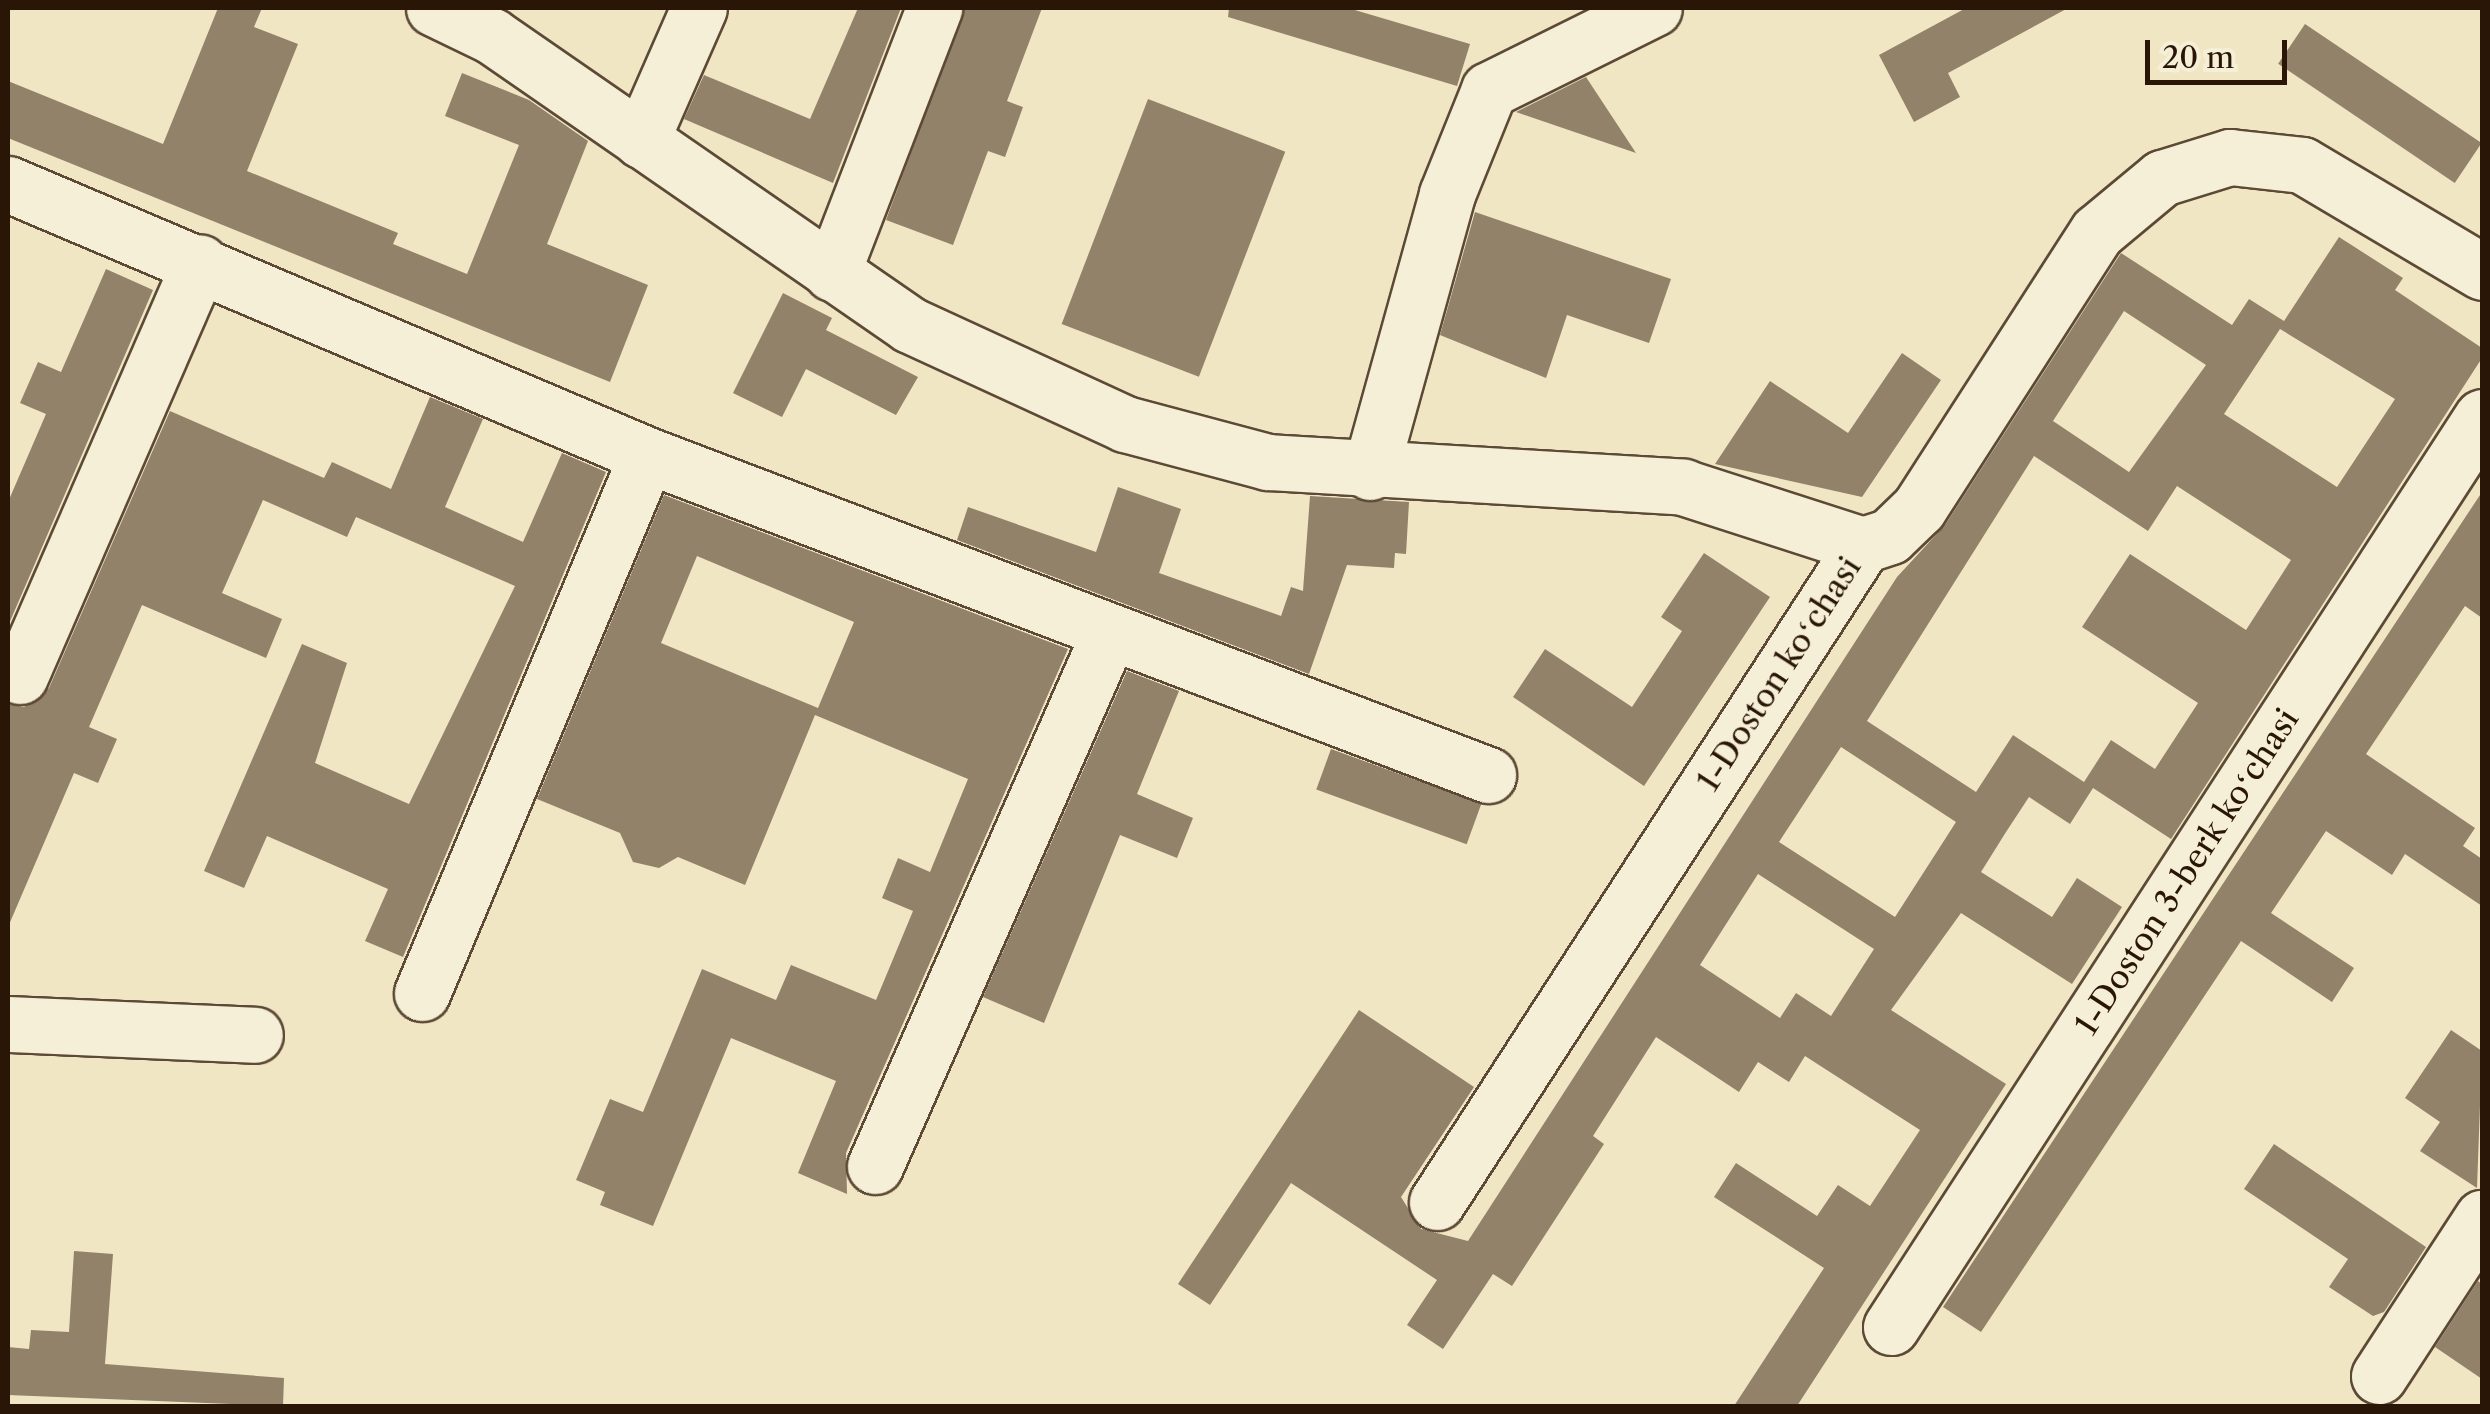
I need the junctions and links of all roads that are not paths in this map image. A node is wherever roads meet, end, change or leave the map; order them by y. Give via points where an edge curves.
1 (434, 8) edge
2 (699, 8) edge
3 (934, 8) edge
4 (1654, 8) edge
5 (641, 140) junction
6 (8, 184) edge
7 (200, 264) junction
8 (2482, 272) edge
9 (832, 273) junction
10 (2482, 417) edge
11 (647, 455) junction
12 (1370, 472) junction
13 (1863, 545) junction
14 (1108, 636) junction
15 (20, 676) dead end
16 (1488, 775) dead end
17 (422, 993) dead end
18 (8, 1024) edge
19 (255, 1035) dead end
20 (875, 1166) dead end
21 (1437, 1202) dead end
22 (2482, 1218) edge
23 (1891, 1326) dead end
24 (2379, 1376) dead end

1 - 5 street via 492,36
2 - 5 street
3 - 9 street
4 - 12 street via 1489,90 1447,194
5 - 9 street
6 - 7 street
7 - 11 street
7 - 15 street
8 - 13 street, 1-Doston koʻchasi via 2302,166 2230,157 2162,178 2097,232 1919,508 1890,536
9 - 12 street via 1016,381 1125,424 1268,462
10 - 23 street, 1-Doston 3-berk koʻchasi
11 - 14 street
11 - 17 street
12 - 13 street via 1683,487
13 - 21 street, 1-Doston koʻchasi
14 - 16 street
14 - 20 street
18 - 19 street
22 - 24 street

